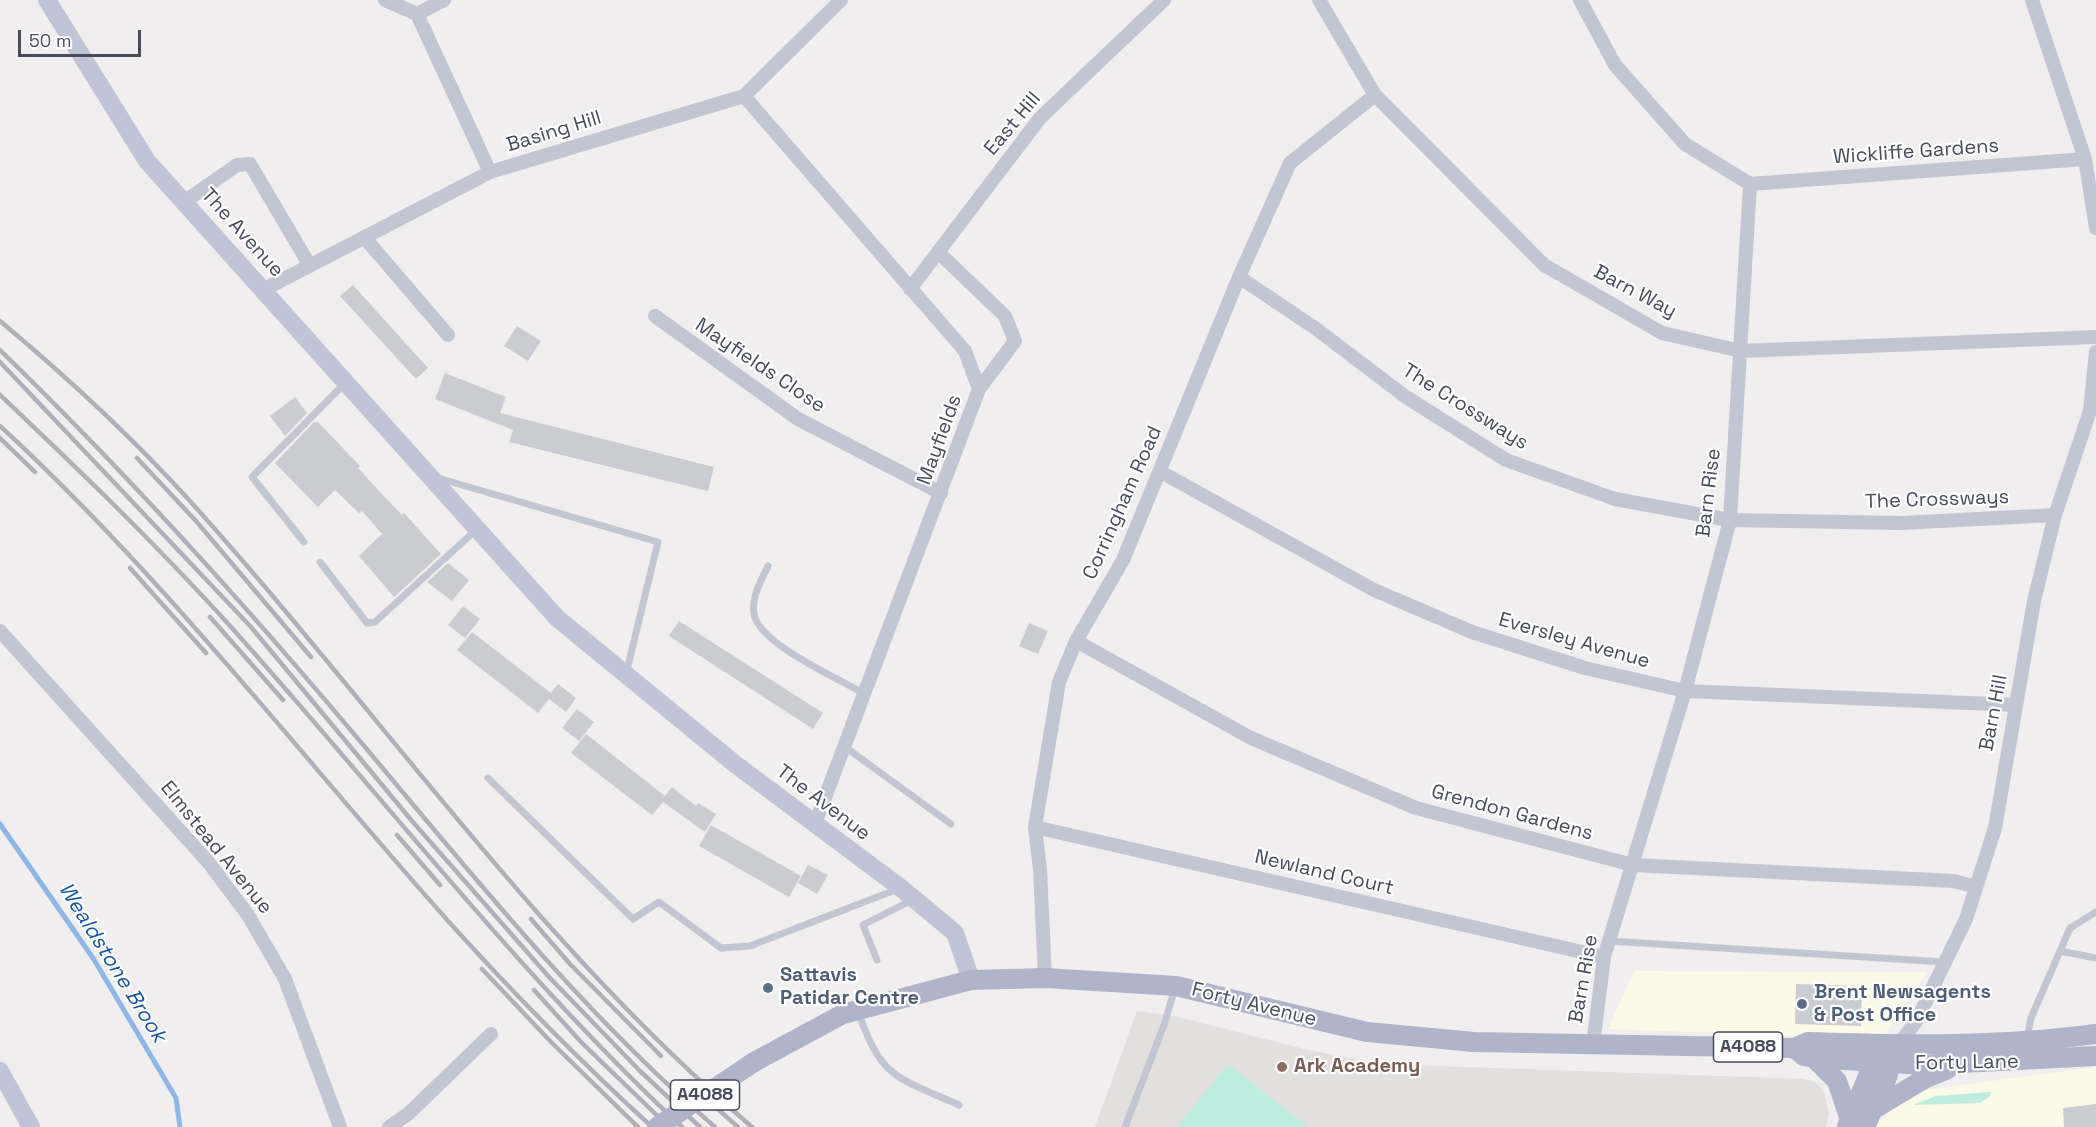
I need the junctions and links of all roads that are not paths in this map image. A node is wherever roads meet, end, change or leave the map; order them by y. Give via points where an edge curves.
1 (47, 0) edge
2 (385, 0) edge
3 (444, 0) edge
4 (840, 0) edge
5 (1164, 0) edge
6 (1319, 0) edge
7 (1580, 0) edge
8 (2032, 0) edge
9 (417, 15) junction
10 (1375, 95) junction
11 (744, 96) junction
12 (2085, 159) junction
13 (490, 172) junction
14 (1750, 184) junction
15 (184, 202) junction
16 (2096, 228) edge
17 (364, 237) junction
18 (938, 252) junction
19 (310, 266) junction
20 (1239, 277) junction
21 (910, 289) junction
22 (263, 290) junction
23 (655, 316) dead end
24 (448, 335) dead end
25 (2096, 337) edge
26 (1741, 351) junction
27 (2096, 351) edge
28 (346, 382) junction
29 (979, 389) junction
30 (1161, 472) junction
31 (429, 476) junction
32 (941, 493) junction
33 (2055, 515) junction
34 (1730, 520) junction
35 (477, 530) junction
36 (304, 542) dead end
37 (320, 562) dead end
38 (768, 566) dead end
39 (0, 631) edge
40 (1076, 641) junction
41 (626, 676) junction
42 (1685, 691) junction
43 (865, 694) junction
44 (2016, 705) junction
45 (844, 747) junction
46 (488, 778) dead end
47 (815, 824) junction
48 (951, 824) dead end
49 (1035, 827) junction
50 (1633, 865) junction
51 (1976, 887) junction
52 (907, 893) junction
53 (2096, 912) edge
54 (1609, 941) junction
55 (2060, 951) junction
56 (1604, 957) junction
57 (2096, 958) edge
58 (877, 960) dead end
59 (1944, 962) junction
60 (1045, 978) junction
61 (971, 980) junction
62 (1176, 986) junction
63 (858, 1010) junction
64 (491, 1034) dead end
65 (2096, 1034) edge
66 (1593, 1045) junction
67 (1899, 1045) junction
68 (1794, 1048) junction
69 (2026, 1052) junction
70 (2096, 1056) edge
71 (1814, 1058) junction
72 (1883, 1063) junction
73 (1962, 1064) junction
74 (1, 1075) edge
75 (959, 1105) dead end
76 (1859, 1121) edge
77 (31, 1127) edge
78 (340, 1127) edge
79 (389, 1127) edge
80 (657, 1127) edge
81 (1125, 1127) edge

1 - 15 street, The Avenue via 147,161
2 - 9 street
3 - 9 street
4 - 11 street, Basing Hill
5 - 18 street, East Hill via 1040,118
6 - 10 street, Barn Way
7 - 14 street via 1615,65 1685,144
8 - 12 street
9 - 13 street
10 - 20 street, Corringham Road via 1290,163
10 - 26 street, Barn Way via 1544,265 1662,333
11 - 13 street, Basing Hill
11 - 21 street, Mayfields
12 - 14 street, Wickliffe Gardens
12 - 16 street
13 - 17 street, Basing Hill
14 - 26 street, Barn Rise
15 - 19 street via 237,165 250,164
15 - 22 street, The Avenue
17 - 19 street, Basing Hill
17 - 24 street
18 - 21 street, East Hill
18 - 29 street via 1005,316 1015,341
19 - 22 street, Basing Hill
20 - 30 street, Corringham Road
20 - 34 street, The Crossways via 1406,397 1506,460 1615,500
21 - 29 street, Mayfields via 965,351
22 - 28 street, The Avenue
23 - 32 street, Mayfields Close via 798,419
25 - 26 street, Barn Way
26 - 34 street, Barn Rise
27 - 33 street, Barn Hill via 2090,411
28 - 31 street, The Avenue
28 - 36 lane via 252,477
29 - 32 street, Mayfields
30 - 40 street, Corringham Road via 1123,560
30 - 42 street, Eversley Avenue via 1374,590 1472,632 1585,668
31 - 35 street, The Avenue
31 - 41 lane via 658,542
32 - 43 street, Mayfields
33 - 34 street, The Crossways via 1902,523
33 - 44 street, Barn Hill via 2034,601
34 - 42 street, Barn Rise
35 - 37 lane via 375,622 367,623
35 - 41 street, The Avenue via 556,618
38 - 43 lane via 754,602 754,616 760,628 789,651
39 - 78 street, Elmstead Avenue via 208,862 248,915 285,979
40 - 49 street, Corringham Road via 1059,682
40 - 50 street, Grendon Gardens via 1251,738 1416,808
41 - 47 street, The Avenue
42 - 44 street, Eversley Avenue
42 - 50 street, Barn Rise
43 - 45 street, Mayfields
44 - 51 street, Barn Hill via 1995,828
45 - 47 street, Mayfields
45 - 48 lane
46 - 52 lane via 633,918 659,902 721,948 750,946
47 - 52 street, The Avenue
49 - 56 street, Newland Court
49 - 60 street, Corringham Road
50 - 51 street, Grendon Gardens via 1954,881
50 - 54 street, Barn Rise
51 - 59 street, Barn Hill
52 - 58 lane via 863,925
52 - 61 street, The Avenue via 955,933
53 - 55 lane via 2070,928
54 - 56 street, Barn Rise
54 - 59 lane
55 - 57 lane
55 - 69 lane via 2031,1018
56 - 66 street, Barn Rise
59 - 67 street, Barn Hill via 1917,1020
60 - 61 main road, Forty Avenue / A4088
60 - 62 main road, Forty Avenue / A4088
61 - 63 main road, Forty Avenue / A4088
62 - 66 main road, Forty Avenue / A4088 via 1367,1032 1474,1042
62 - 81 lane
63 - 75 lane via 876,1056 889,1072
63 - 80 main road, Forty Avenue / A4088, bridge via 843,1014 754,1062
64 - 79 street via 408,1114
65 - 69 main road
66 - 68 main road, Forty Avenue / A4088
67 - 68 main road via 1808,1041
67 - 69 main road
67 - 72 street, Barn Hill
68 - 71 main road, Forty Avenue / A4088
69 - 70 main road, Forty Lane / A4088 via 2050,1060
69 - 73 main road, Forty Lane / A4088
71 - 72 main road, Forty Avenue / A4088
71 - 76 main road via 1837,1082
72 - 73 main road, Forty Lane / A4088
72 - 76 main road via 1870,1071
73 - 76 main road via 1926,1078
74 - 77 street

